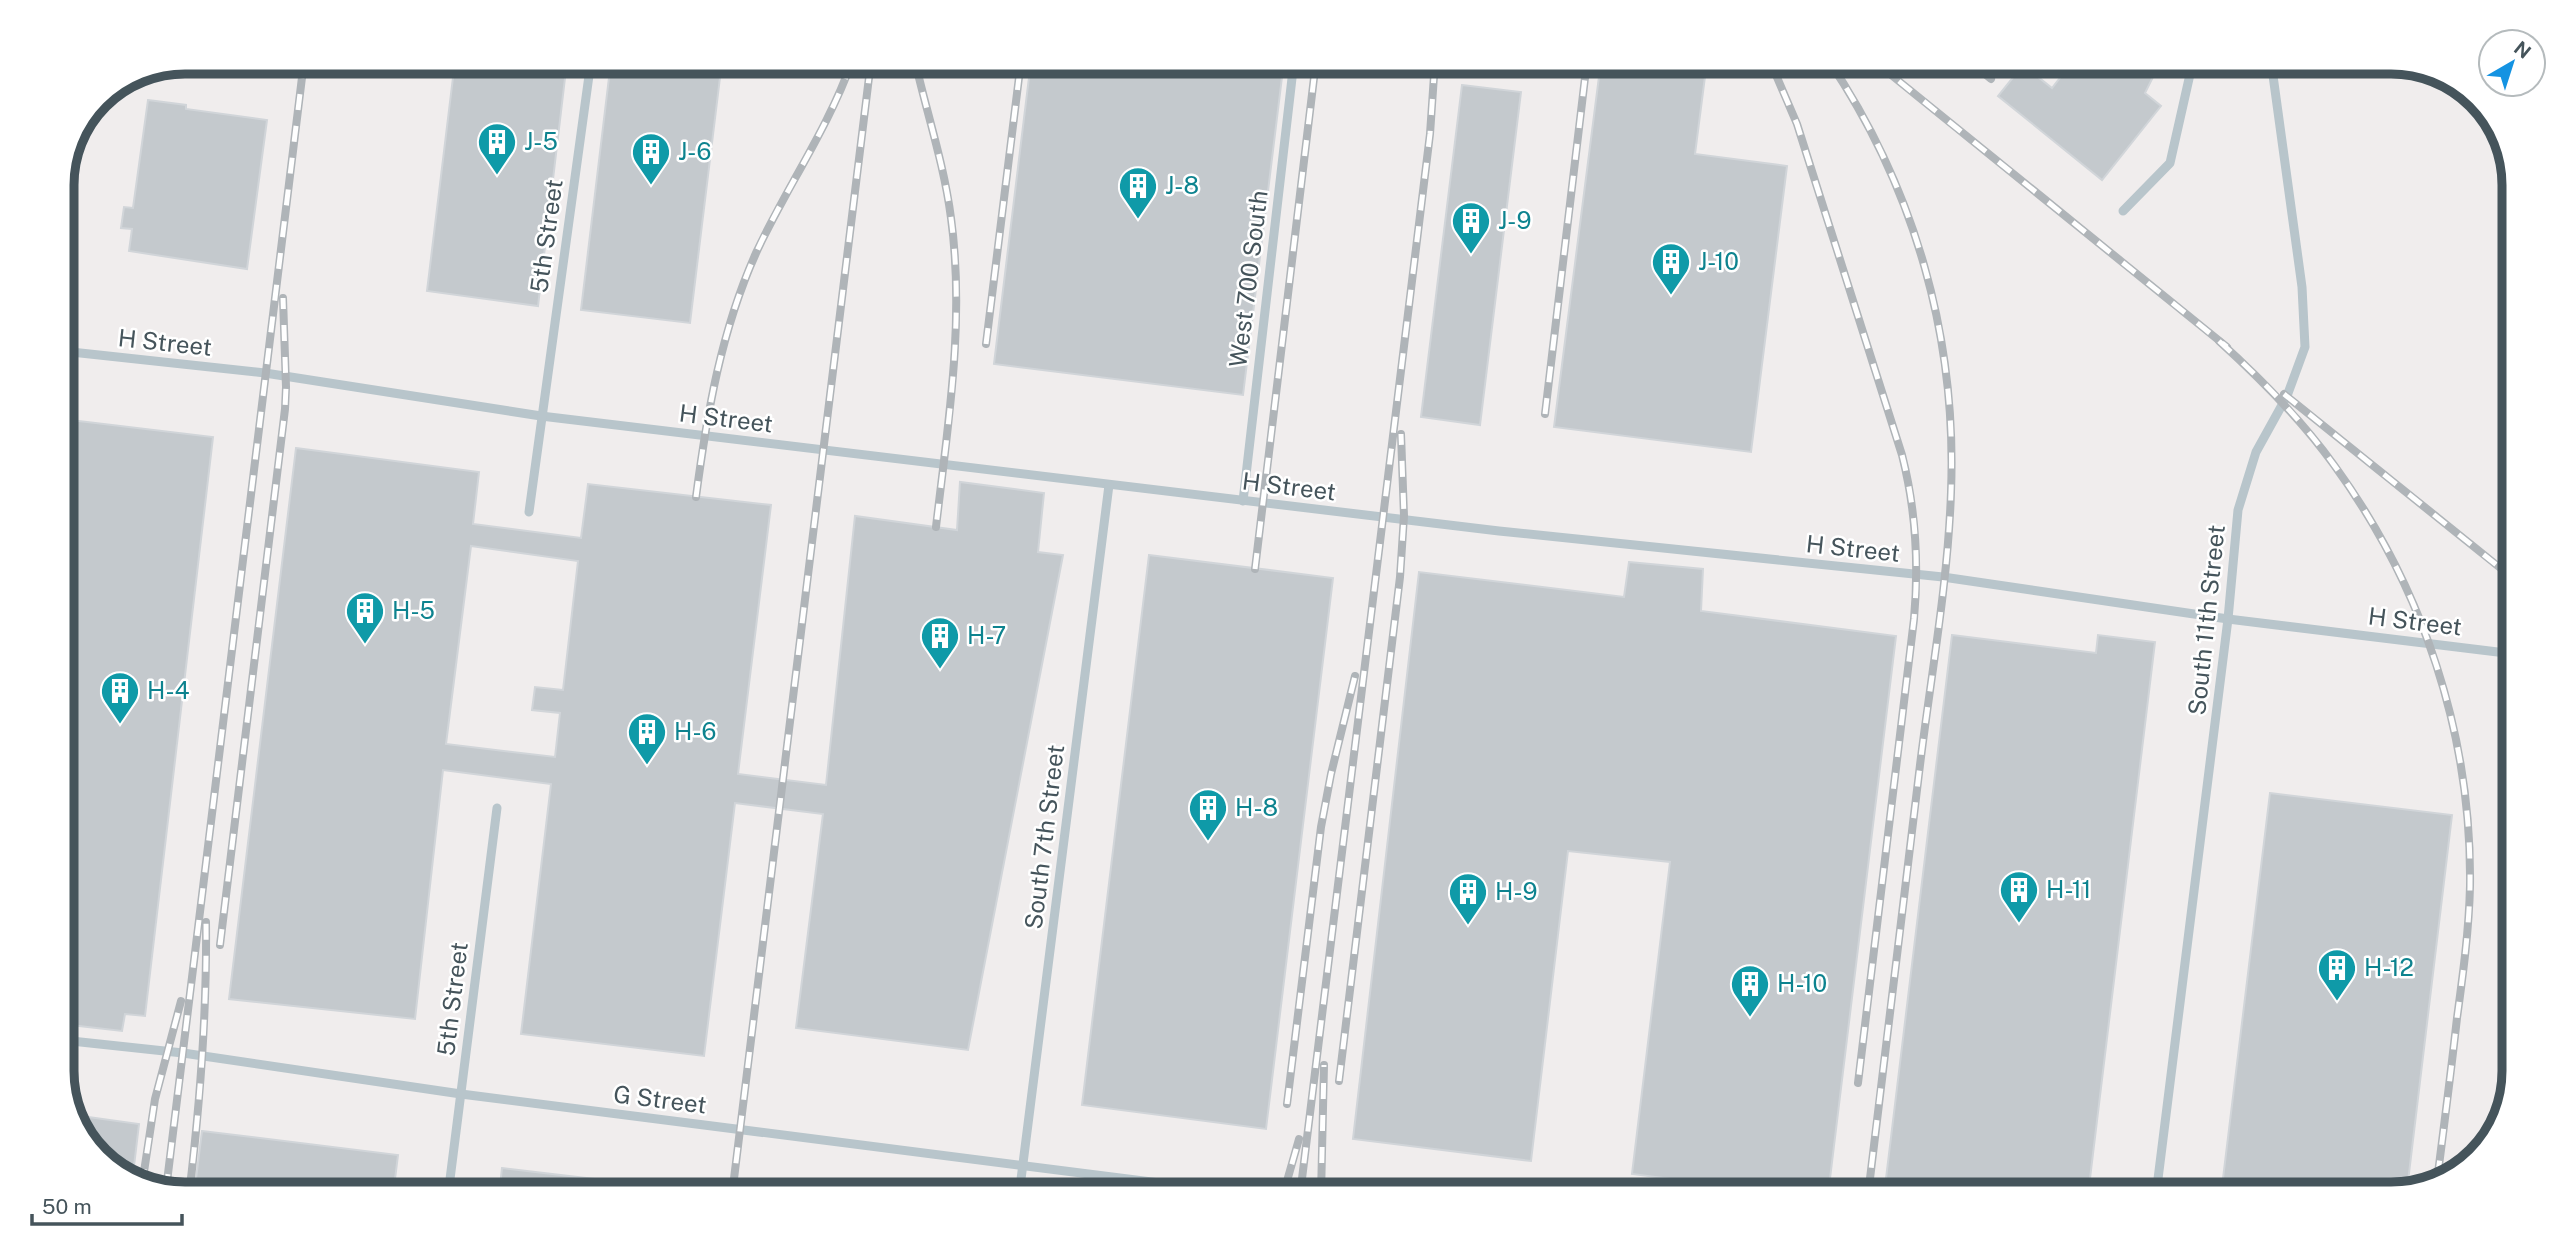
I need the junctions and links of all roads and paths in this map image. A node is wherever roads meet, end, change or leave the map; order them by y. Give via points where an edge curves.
1 (589, 74) edge
2 (1292, 74) edge
3 (2190, 74) edge
4 (2273, 74) edge
5 (2123, 211) dead end
6 (74, 352) edge
7 (541, 416) junction
8 (1109, 485) junction
9 (1243, 501) junction
10 (529, 512) dead end
11 (2228, 619) junction
12 (2502, 652) edge
13 (498, 807) dead end
14 (74, 1041) edge
15 (461, 1094) junction
16 (1023, 1166) junction
17 (450, 1182) edge
18 (1021, 1182) edge
19 (1150, 1182) edge
20 (2157, 1182) edge

1 - 7 lane, 5th Street
2 - 9 lane, West 700 South
3 - 5 lane via 2170,163
4 - 11 lane, South 11th Street via 2302,287 2305,347 2287,396 2256,452 2238,510
6 - 7 lane, H Street via 265,373
7 - 8 lane, H Street
7 - 10 lane, 5th Street
8 - 9 lane, H Street
8 - 16 lane, South 7th Street
9 - 11 lane, H Street via 1943,577
11 - 12 lane, H Street
11 - 20 lane, South 11th Street
13 - 15 lane, 5th Street
14 - 15 lane, G Street
15 - 16 lane, G Street
15 - 17 lane, 5th Street
16 - 18 lane, South 7th Street
16 - 19 lane, G Street

